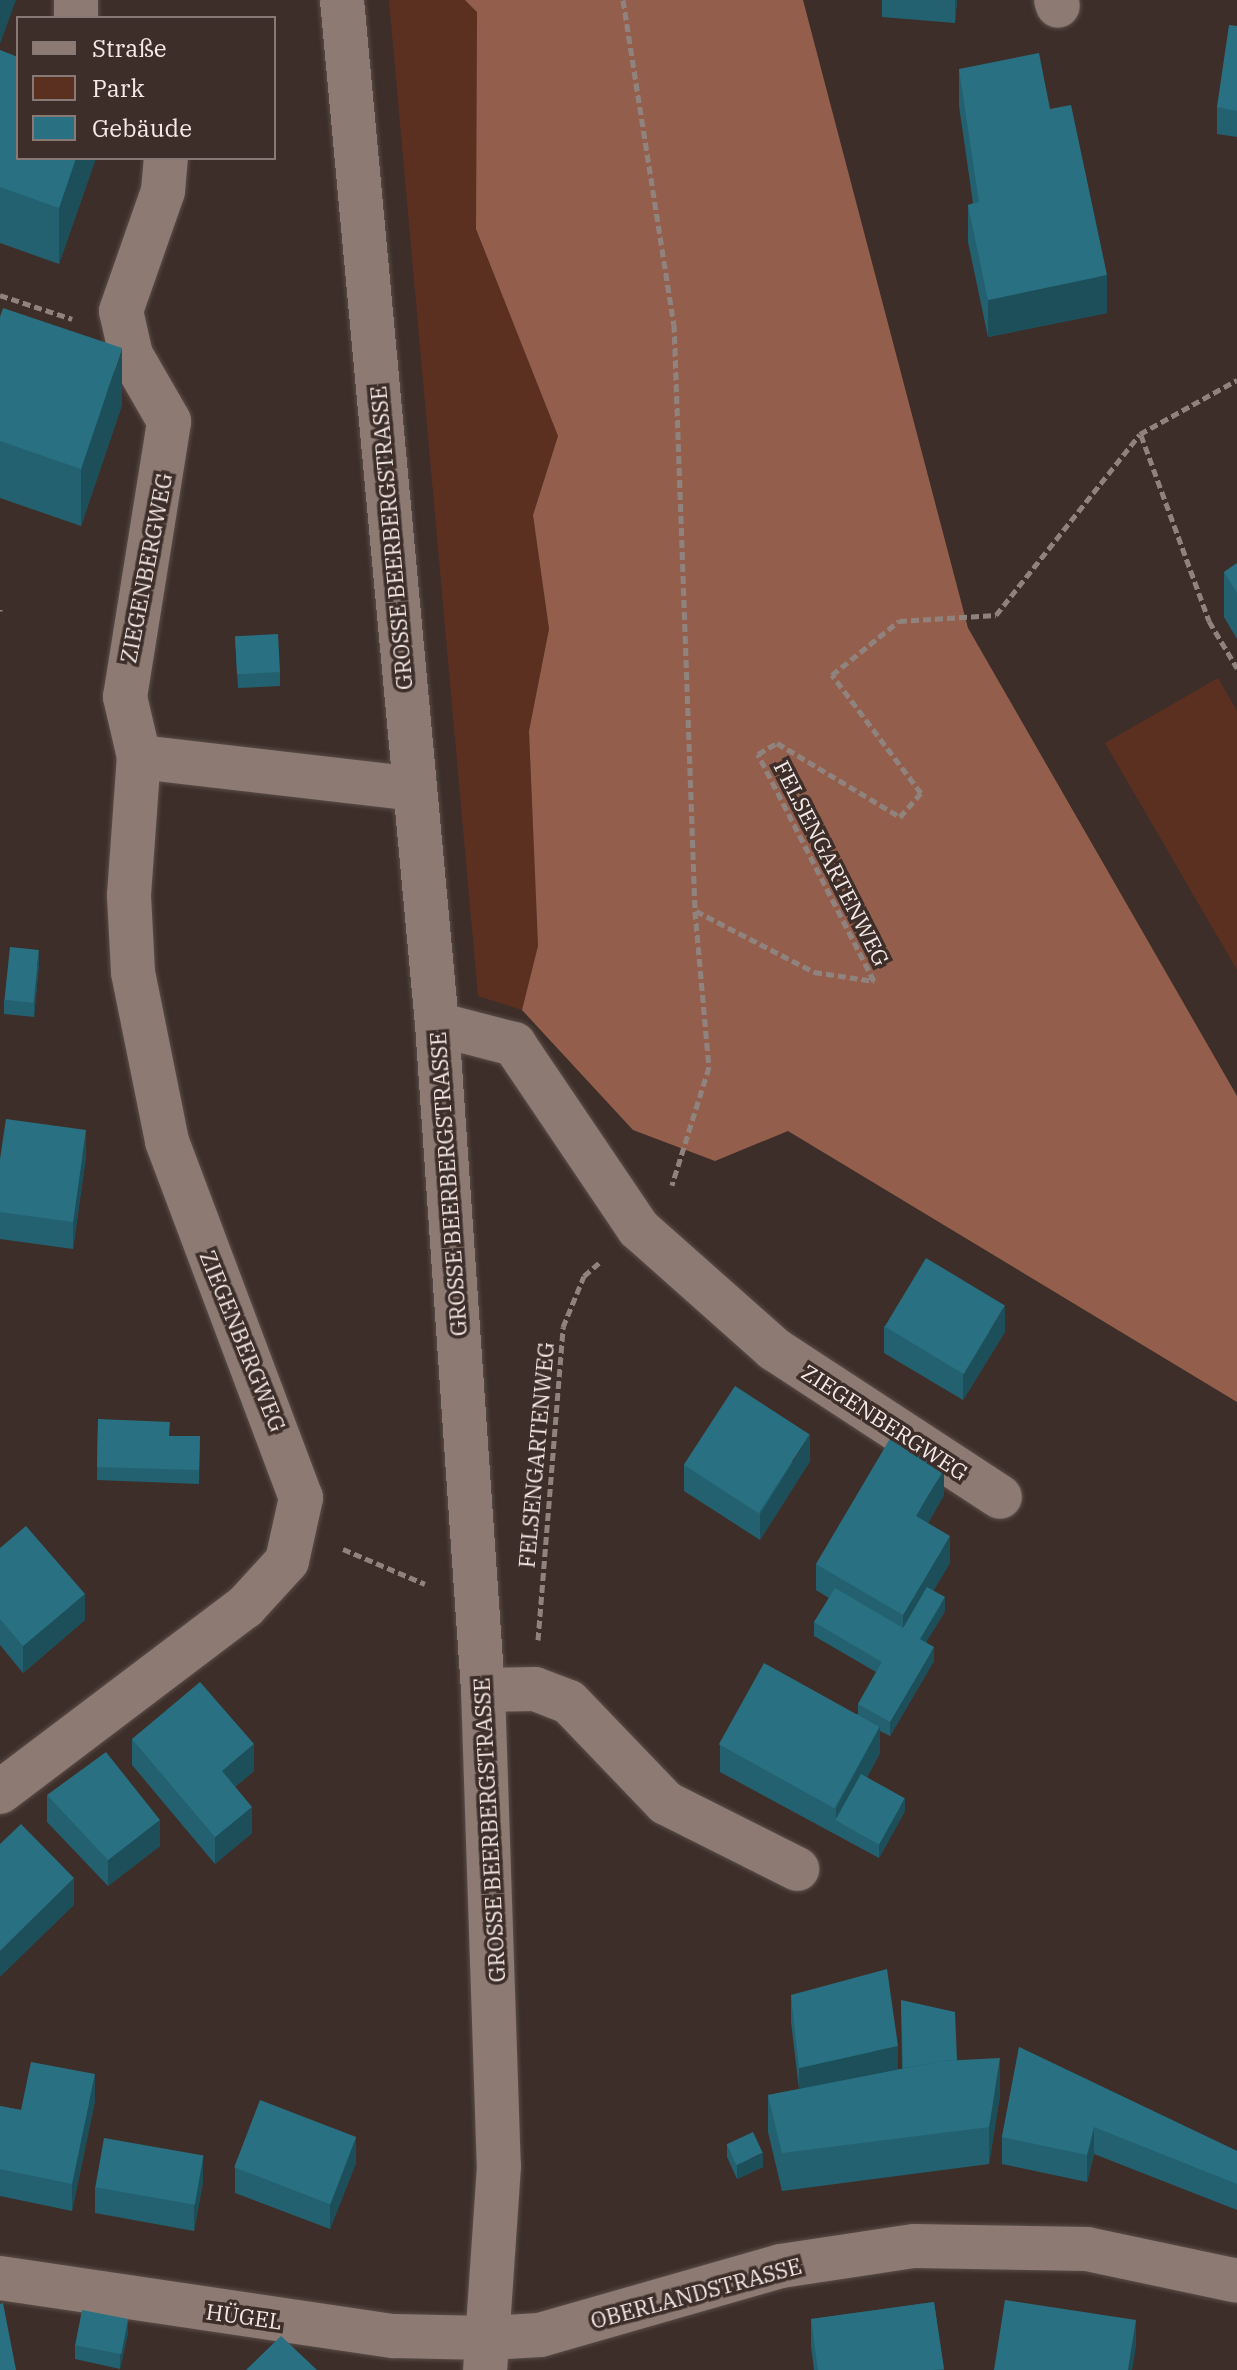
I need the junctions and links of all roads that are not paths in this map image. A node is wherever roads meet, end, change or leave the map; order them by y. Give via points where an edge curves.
1 (342, 0) edge
2 (166, 160) edge
3 (139, 757) junction
4 (414, 789) junction
5 (437, 1024) junction
6 (1000, 1497) dead end
7 (483, 1690) junction
8 (0, 1792) edge
9 (797, 1869) dead end
10 (0, 2278) edge
11 (1237, 2281) edge
12 (487, 2354) edge

1 - 4 street, GROSSE BEERBERGSTRASSE
2 - 3 street, ZIEGENBERGWEG via 163,191 121,311 122,335 169,421 143,605 128,652 125,697
3 - 4 street
3 - 8 street, ZIEGENBERGWEG via 129,895 149,1073 232,1321 293,1463 298,1530 287,1561 245,1607
4 - 5 street, GROSSE BEERBERGSTRASSE
5 - 6 street, ZIEGENBERGWEG via 514,1044 639,1229 774,1349
5 - 7 street, GROSSE BEERBERGSTRASSE
7 - 9 street via 535,1689 569,1702 666,1803
7 - 12 street, GROSSE BEERBERGSTRASSE via 499,2166
10 - 12 street, HÜGEL
11 - 12 street, OBERLANDSTRASSE via 1087,2249 914,2246 781,2266

